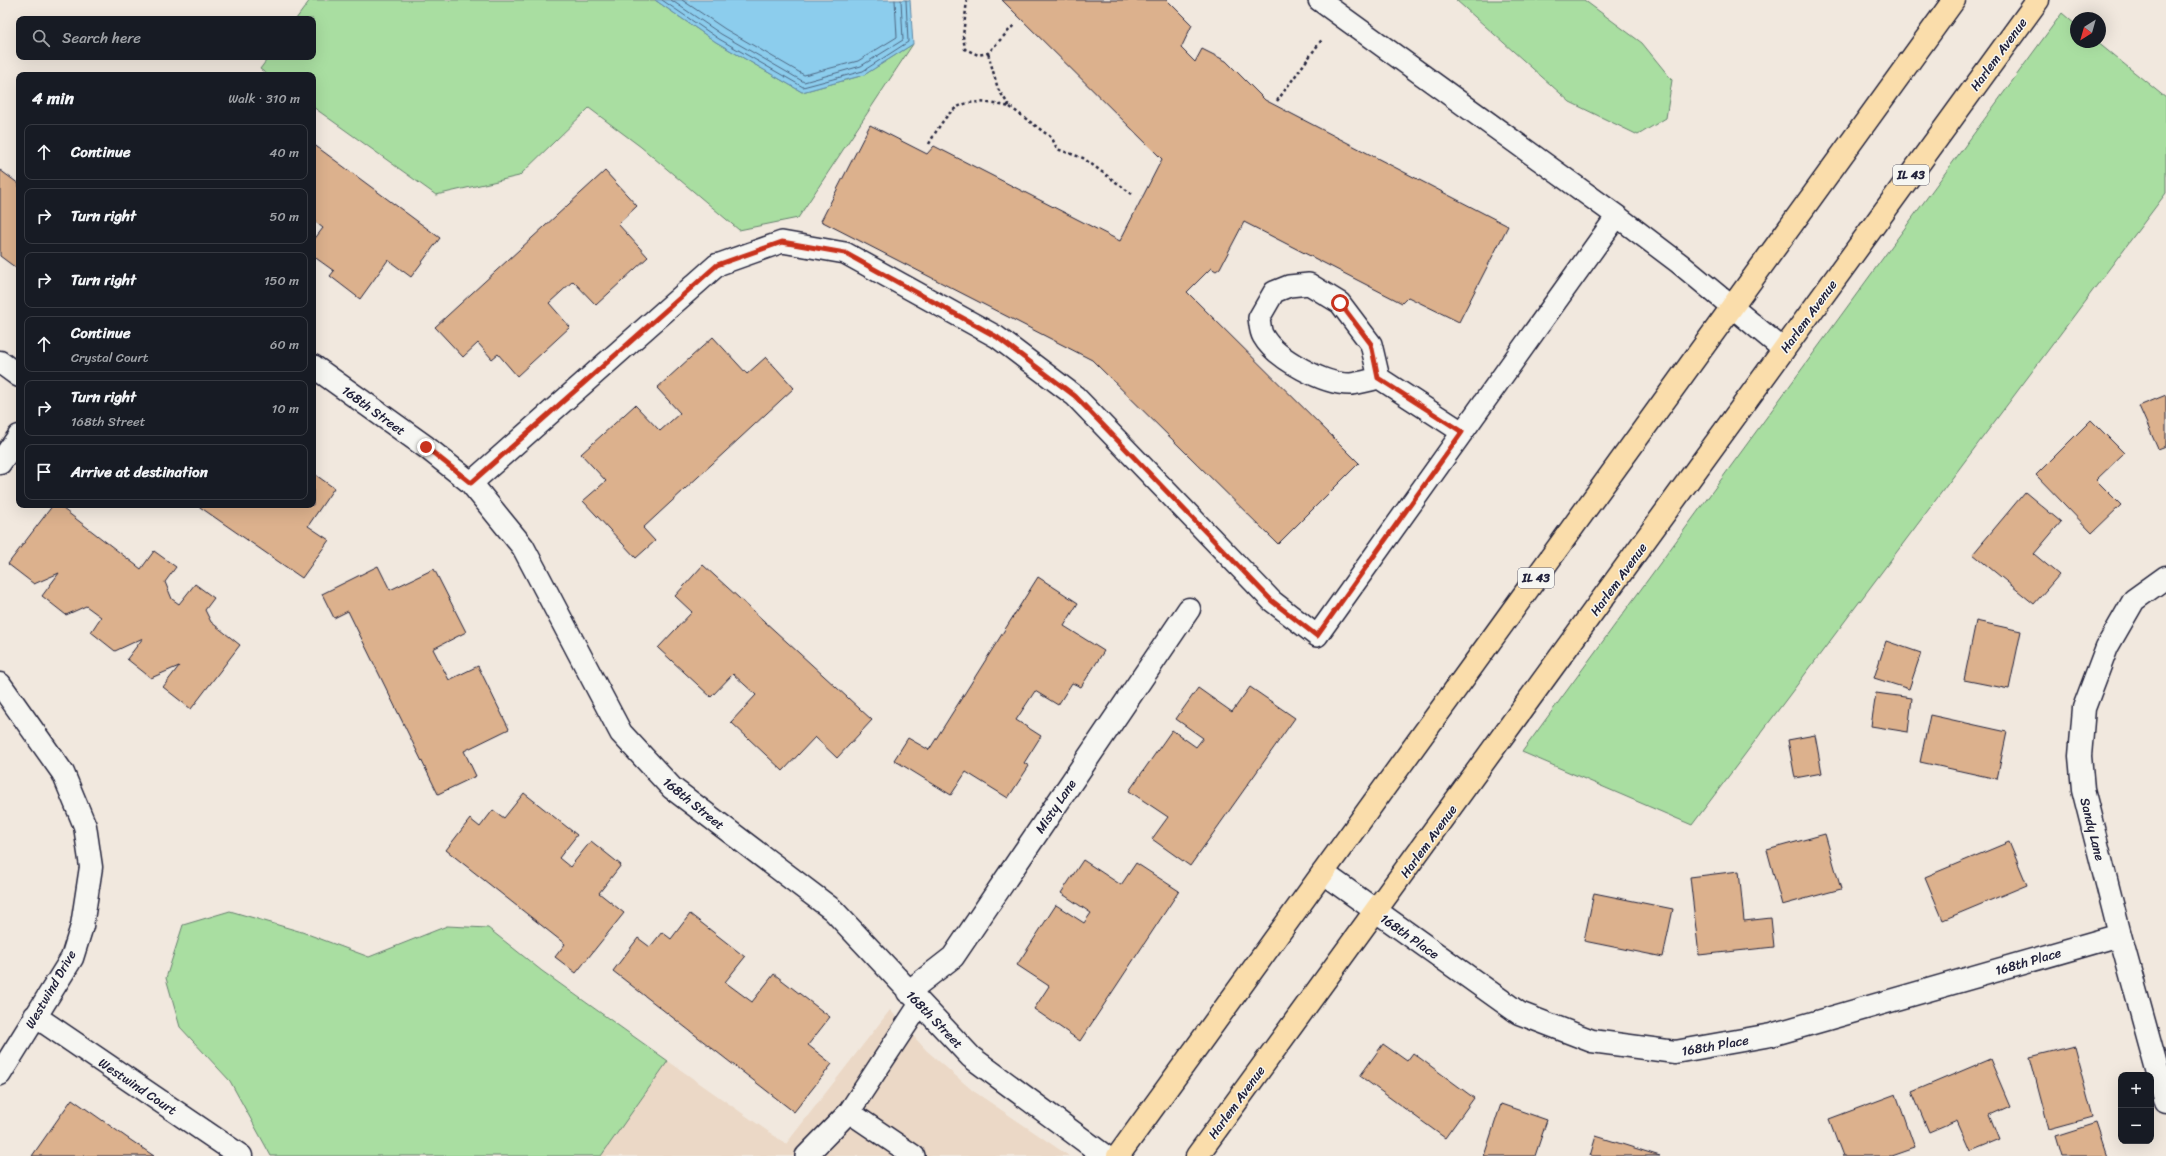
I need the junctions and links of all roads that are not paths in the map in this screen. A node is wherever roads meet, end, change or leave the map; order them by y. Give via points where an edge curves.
1 (1319, 0) edge
2 (1954, 0) edge
3 (2038, 0) edge
4 (1617, 216) junction
5 (717, 265) joint
6 (1732, 307) junction
7 (1784, 350) junction
8 (0, 362) edge
9 (316, 368) edge
10 (16, 374) edge
11 (1378, 378) junction
12 (1462, 432) junction
13 (16, 440) edge
14 (0, 463) edge
15 (471, 483) junction
16 (2166, 577) edge
17 (1189, 608) dead end
18 (0, 684) edge
19 (1322, 873) junction
20 (1376, 912) junction
21 (2120, 935) junction
22 (914, 998) junction
23 (36, 1016) junction
24 (0, 1074) edge
25 (2166, 1102) edge
26 (849, 1112) junction
27 (241, 1156) edge
28 (806, 1156) edge
29 (914, 1156) edge
30 (1105, 1156) edge
31 (1118, 1156) edge
32 (1197, 1156) edge

1 - 4 lane
2 - 6 main road, IL 43
3 - 7 main road, Harlem Avenue / IL 43
4 - 6 lane
4 - 12 lane
5 - 12 lane via 782,242 845,253 997,337 1075,396 1272,601 1317,636
5 - 15 street
6 - 7 lane
6 - 19 main road, IL 43
7 - 20 main road, Harlem Avenue / IL 43
8 - 10 street
9 - 15 street, 168th Street via 426,447
11 - 11 lane via 1351,384 1326,379 1297,366 1274,348 1263,335 1259,318 1274,292 1289,286 1309,284 1340,303 1371,344
11 - 12 lane
13 - 14 street
15 - 22 street, 168th Street via 523,547 621,733 672,788 833,910
16 - 21 street, Sandy Lane via 2134,600 2107,647 2084,708 2080,756 2083,789
17 - 22 street, Misty Lane via 953,957
18 - 23 street, Westwind Drive via 63,773 85,826 91,867 82,926 72,958
19 - 20 street, 168th Place
19 - 31 main road, IL 43
20 - 21 street, 168th Place via 1519,1013 1592,1041 1675,1052 1771,1034
20 - 32 main road, Harlem Avenue / IL 43
21 - 25 street, Sandy Lane
22 - 26 lane
22 - 30 street, 168th Street via 971,1057
23 - 24 street, Westwind Drive
23 - 27 street, Westwind Court
26 - 28 lane
26 - 29 lane

